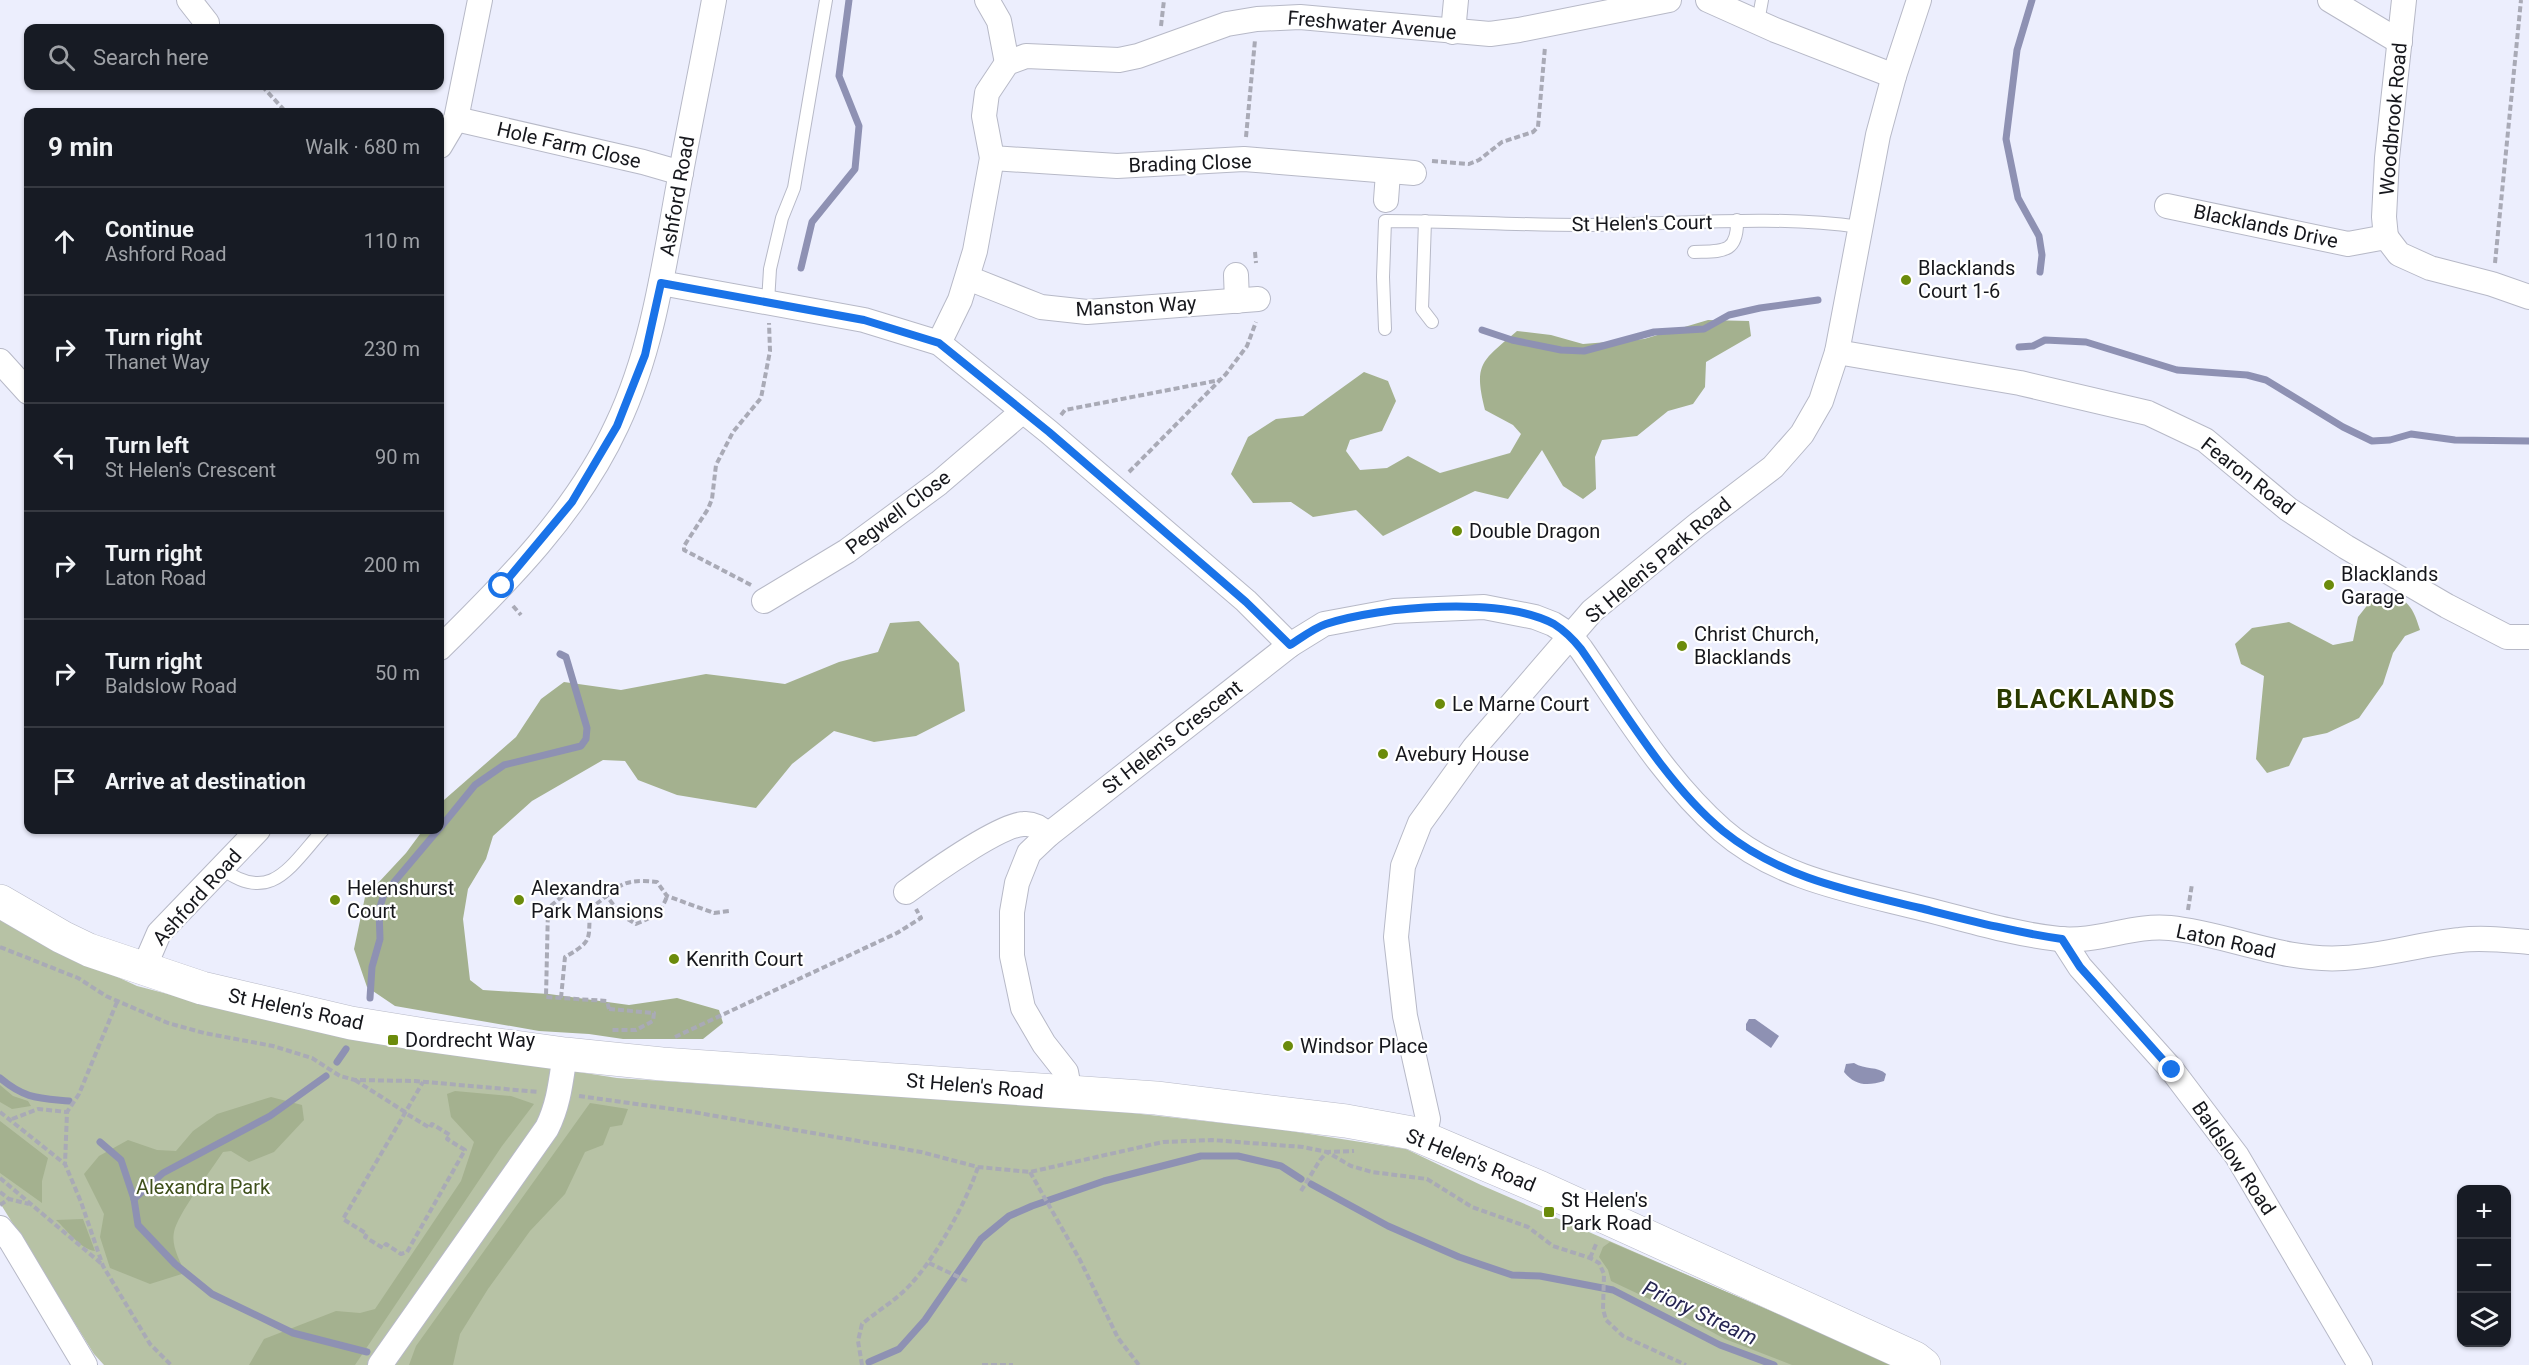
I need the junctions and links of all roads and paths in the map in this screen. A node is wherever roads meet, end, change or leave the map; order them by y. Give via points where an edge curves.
1 (189, 0) edge
2 (480, 0) edge
3 (714, 0) edge
4 (826, 0) edge
5 (987, 0) edge
6 (1456, 0) edge
7 (1669, 0) edge
8 (1708, 0) edge
9 (1919, 0) edge
10 (2330, 0) edge
11 (2404, 0) edge
12 (2521, 0) edge
13 (1760, 11) edge
14 (1257, 19) junction
15 (207, 23) dead end
16 (1546, 25) junction
17 (1453, 32) junction
18 (2400, 42) junction
19 (1007, 63) junction
20 (1894, 76) junction
21 (266, 90) edge
22 (282, 108) edge
23 (456, 119) junction
24 (444, 139) edge
25 (992, 158) junction
26 (1244, 159) junction
27 (681, 173) junction
28 (1388, 173) junction
29 (1414, 173) joint
30 (1386, 200) dead end
31 (2168, 206) dead end
32 (1737, 220) junction
33 (1425, 221) junction
34 (1860, 227) junction
35 (2386, 237) junction
36 (1255, 252) dead end
37 (1694, 252) dead end
38 (1236, 275) dead end
39 (968, 278) junction
40 (661, 283) junction
41 (2492, 284) junction
42 (2529, 297) edge
43 (1248, 300) junction
44 (768, 302) junction
45 (1432, 322) dead end
46 (1385, 329) dead end
47 (939, 343) junction
48 (1837, 352) junction
49 (0, 361) edge
50 (1220, 380) junction
51 (24, 388) edge
52 (1023, 411) junction
53 (1049, 432) junction
54 (1113, 487) junction
55 (768, 599) joint
56 (516, 610) dead end
57 (521, 615) dead end
58 (1570, 635) junction
59 (2529, 637) edge
60 (444, 644) edge
61 (1290, 645) junction
62 (254, 834) edge
63 (319, 834) edge
64 (1048, 835) junction
65 (221, 868) junction
66 (906, 892) joint
67 (607, 896) junction
68 (667, 896) junction
69 (0, 901) edge
70 (729, 911) dead end
71 (2062, 939) junction
72 (2529, 942) edge
73 (0, 947) edge
74 (143, 970) junction
75 (561, 998) junction
76 (117, 1002) junction
77 (604, 1030) dead end
78 (565, 1054) junction
79 (647, 1062) junction
80 (355, 1080) junction
81 (423, 1082) junction
82 (1070, 1093) junction
83 (560, 1094) junction
84 (67, 1111) junction
85 (0, 1112) edge
86 (405, 1112) junction
87 (11, 1119) junction
88 (1424, 1138) junction
89 (1327, 1152) junction
90 (65, 1164) junction
91 (978, 1167) junction
92 (1030, 1172) junction
93 (0, 1178) edge
94 (1301, 1191) dead end
95 (0, 1192) edge
96 (9, 1199) junction
97 (0, 1205) edge
98 (33, 1205) junction
99 (0, 1228) edge
100 (929, 1263) junction
101 (103, 1266) junction
102 (969, 1282) dead end
103 (85, 1365) edge
104 (171, 1365) edge
105 (380, 1365) edge
106 (862, 1365) edge
107 (982, 1365) edge
108 (1013, 1365) edge
109 (1139, 1365) edge
110 (1686, 1365) edge
111 (1924, 1365) edge
112 (2360, 1365) edge

1 - 15 street
2 - 23 street
3 - 27 street, Ashford Road
4 - 44 lane via 794,188 770,269
5 - 19 street via 999,21
6 - 17 street
7 - 16 street, Freshwater Avenue
8 - 13 street
9 - 20 street, St Helen's Park Road
10 - 18 street
11 - 18 street, Woodbrook Road
12 - 41 path
13 - 20 street
14 - 17 street, Freshwater Avenue via 1300,17
14 - 19 street, Freshwater Avenue via 1227,24 1119,60 1026,56
14 - 26 path
16 - 17 street, Freshwater Avenue via 1490,34
16 - 29 path via 1538,127 1503,142 1469,164 1432,161
18 - 35 street, Woodbrook Road via 2387,158
19 - 25 street via 987,93 984,116
20 - 34 street, St Helen's Park Road
21 - 22 path
23 - 24 street
23 - 27 street, Hole Farm Close
25 - 26 street, Brading Close via 1117,166
25 - 39 street
26 - 28 street, Brading Close
27 - 40 street, Ashford Road
28 - 29 street, Brading Close
28 - 30 street
31 - 35 street, Blacklands Drive via 2348,244
32 - 33 lane, St Helen's Court via 1582,225
32 - 34 lane, St Helen's Court
32 - 37 lane via 1737,236 1731,246 1723,251
33 - 45 lane via 1422,309
33 - 46 lane, St Helen's Court via 1386,221
34 - 48 street, St Helen's Park Road
35 - 41 street via 2399,254 2409,259
36 - 43 path
38 - 43 street
39 - 43 street, Manston Way via 1041,307 1087,312
39 - 47 street
40 - 44 street
40 - 60 street, Ashford Road via 645,355 617,426 572,502 502,586
41 - 42 street
43 - 50 path via 1256,321 1247,346
44 - 47 street via 864,320
44 - 55 path via 770,351 761,398 733,432 716,465 712,500 684,546
47 - 52 street
48 - 58 street, St Helen's Park Road via 1816,409 1802,434 1773,467 1634,575
48 - 59 street, Fearon Road via 2020,383 2148,412 2205,440 2288,509 2346,547 2507,637
49 - 51 street
50 - 53 path via 1065,410
50 - 54 path
52 - 53 street
52 - 55 street, Pegwell Close via 939,483 848,551
53 - 54 street
54 - 61 street via 1264,617
56 - 57 path
58 - 61 street, St Helen's Crescent via 1534,617 1463,607 1394,611 1324,624
58 - 71 street, Laton Road via 1692,801 1723,831 1778,867 1843,889 2000,929
58 - 88 street, St Helen's Park Road via 1474,748 1425,815 1403,866 1396,938 1404,1016 1428,1119
61 - 64 street, St Helen's Crescent
62 - 65 street, Ashford Road
63 - 65 lane via 276,880 249,884
64 - 66 street via 1039,826 1023,824 1005,829 948,861
64 - 82 street, St Helen's Crescent via 1029,854 1017,883 1012,912 1012,956 1023,1008 1066,1072
65 - 74 street, Ashford Road via 159,933
66 - 79 path via 921,918 824,969 655,1046
67 - 68 path via 621,883 638,880 657,882
67 - 68 path via 621,915 636,924 651,918 664,906
67 - 75 path via 591,908 591,936 565,957
67 - 75 path via 587,884 575,886 548,908 546,997
68 - 70 path via 714,914
69 - 74 main road, St Helen's Road via 71,942
71 - 72 street, Laton Road via 2145,927 2172,928 2274,953 2342,958 2406,951 2460,939
71 - 112 street, Baldslow Road via 2080,967 2172,1070 2237,1156
73 - 76 path via 78,978
74 - 78 main road, St Helen's Road via 351,1023
75 - 77 path via 607,1000 608,1009 654,1013 653,1021 636,1030
76 - 80 path via 168,1023 312,1058 340,1076
76 - 84 path via 79,1094
78 - 79 main road, St Helen's Road
78 - 83 street
79 - 82 main road, St Helen's Road
80 - 81 path
80 - 86 path
81 - 83 path
81 - 86 path
82 - 88 main road, St Helen's Road via 1257,1109 1346,1121
83 - 91 path via 693,1112 921,1152
83 - 105 street via 547,1128
84 - 87 path via 38,1109
84 - 90 path
85 - 87 path
86 - 86 path via 450,1135 447,1139 465,1150 407,1252 401,1254 386,1244 383,1248 343,1219
87 - 90 path
88 - 111 main road, St Helen's Road via 1857,1331
89 - 92 path via 1212,1140 1163,1142
89 - 94 path
89 - 110 path via 1372,1172 1426,1179 1472,1207 1528,1227 1552,1246 1599,1263 1605,1279 1606,1320 1623,1336
90 - 101 path
91 - 92 path
91 - 100 path
92 - 109 path via 1118,1338
93 - 98 path
95 - 96 path
96 - 97 path
96 - 98 path
98 - 101 path
99 - 103 street
100 - 102 path
100 - 106 path via 907,1288 862,1324 858,1341
101 - 104 path via 150,1344
107 - 108 path

